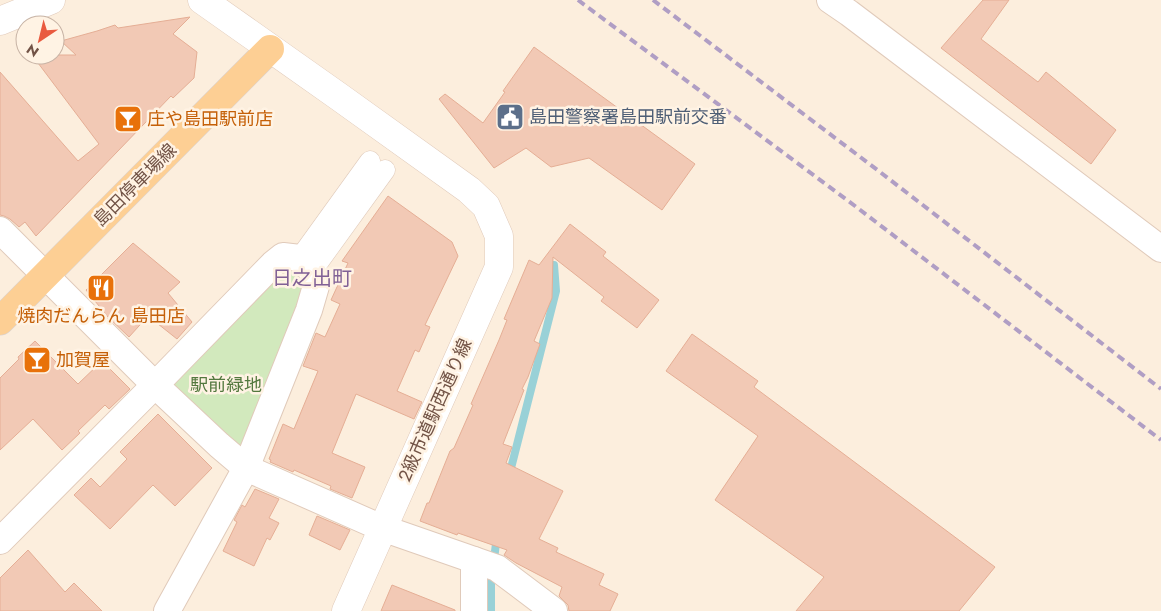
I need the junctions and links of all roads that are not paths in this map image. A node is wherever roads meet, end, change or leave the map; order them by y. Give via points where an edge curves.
1 (51, 0) edge
2 (202, 0) edge
3 (846, 4) edge
4 (0, 21) edge
5 (270, 49) junction
6 (377, 165) dead end
7 (0, 230) edge
8 (1161, 250) edge
9 (306, 265) junction
10 (46, 275) junction
11 (0, 321) edge
12 (155, 385) junction
13 (246, 468) junction
14 (382, 528) junction
15 (0, 541) edge
16 (474, 560) junction
17 (167, 611) edge
18 (346, 611) edge
19 (474, 611) edge
20 (554, 611) edge

1 - 4 street
2 - 5 street
3 - 8 street
5 - 10 main road, 島田停車場線
5 - 14 street, 2級市道駅西通り線 via 469,190 486,206 499,236 498,267
6 - 9 street
7 - 10 street
9 - 12 street via 283,256 272,264
9 - 13 street via 316,286 309,310
10 - 11 main road, 島田停車場線
10 - 12 street
12 - 13 street
12 - 15 street
13 - 14 street
13 - 17 street
14 - 16 street
14 - 18 street, 2級市道駅西通り線
16 - 19 street
16 - 20 street via 497,568

